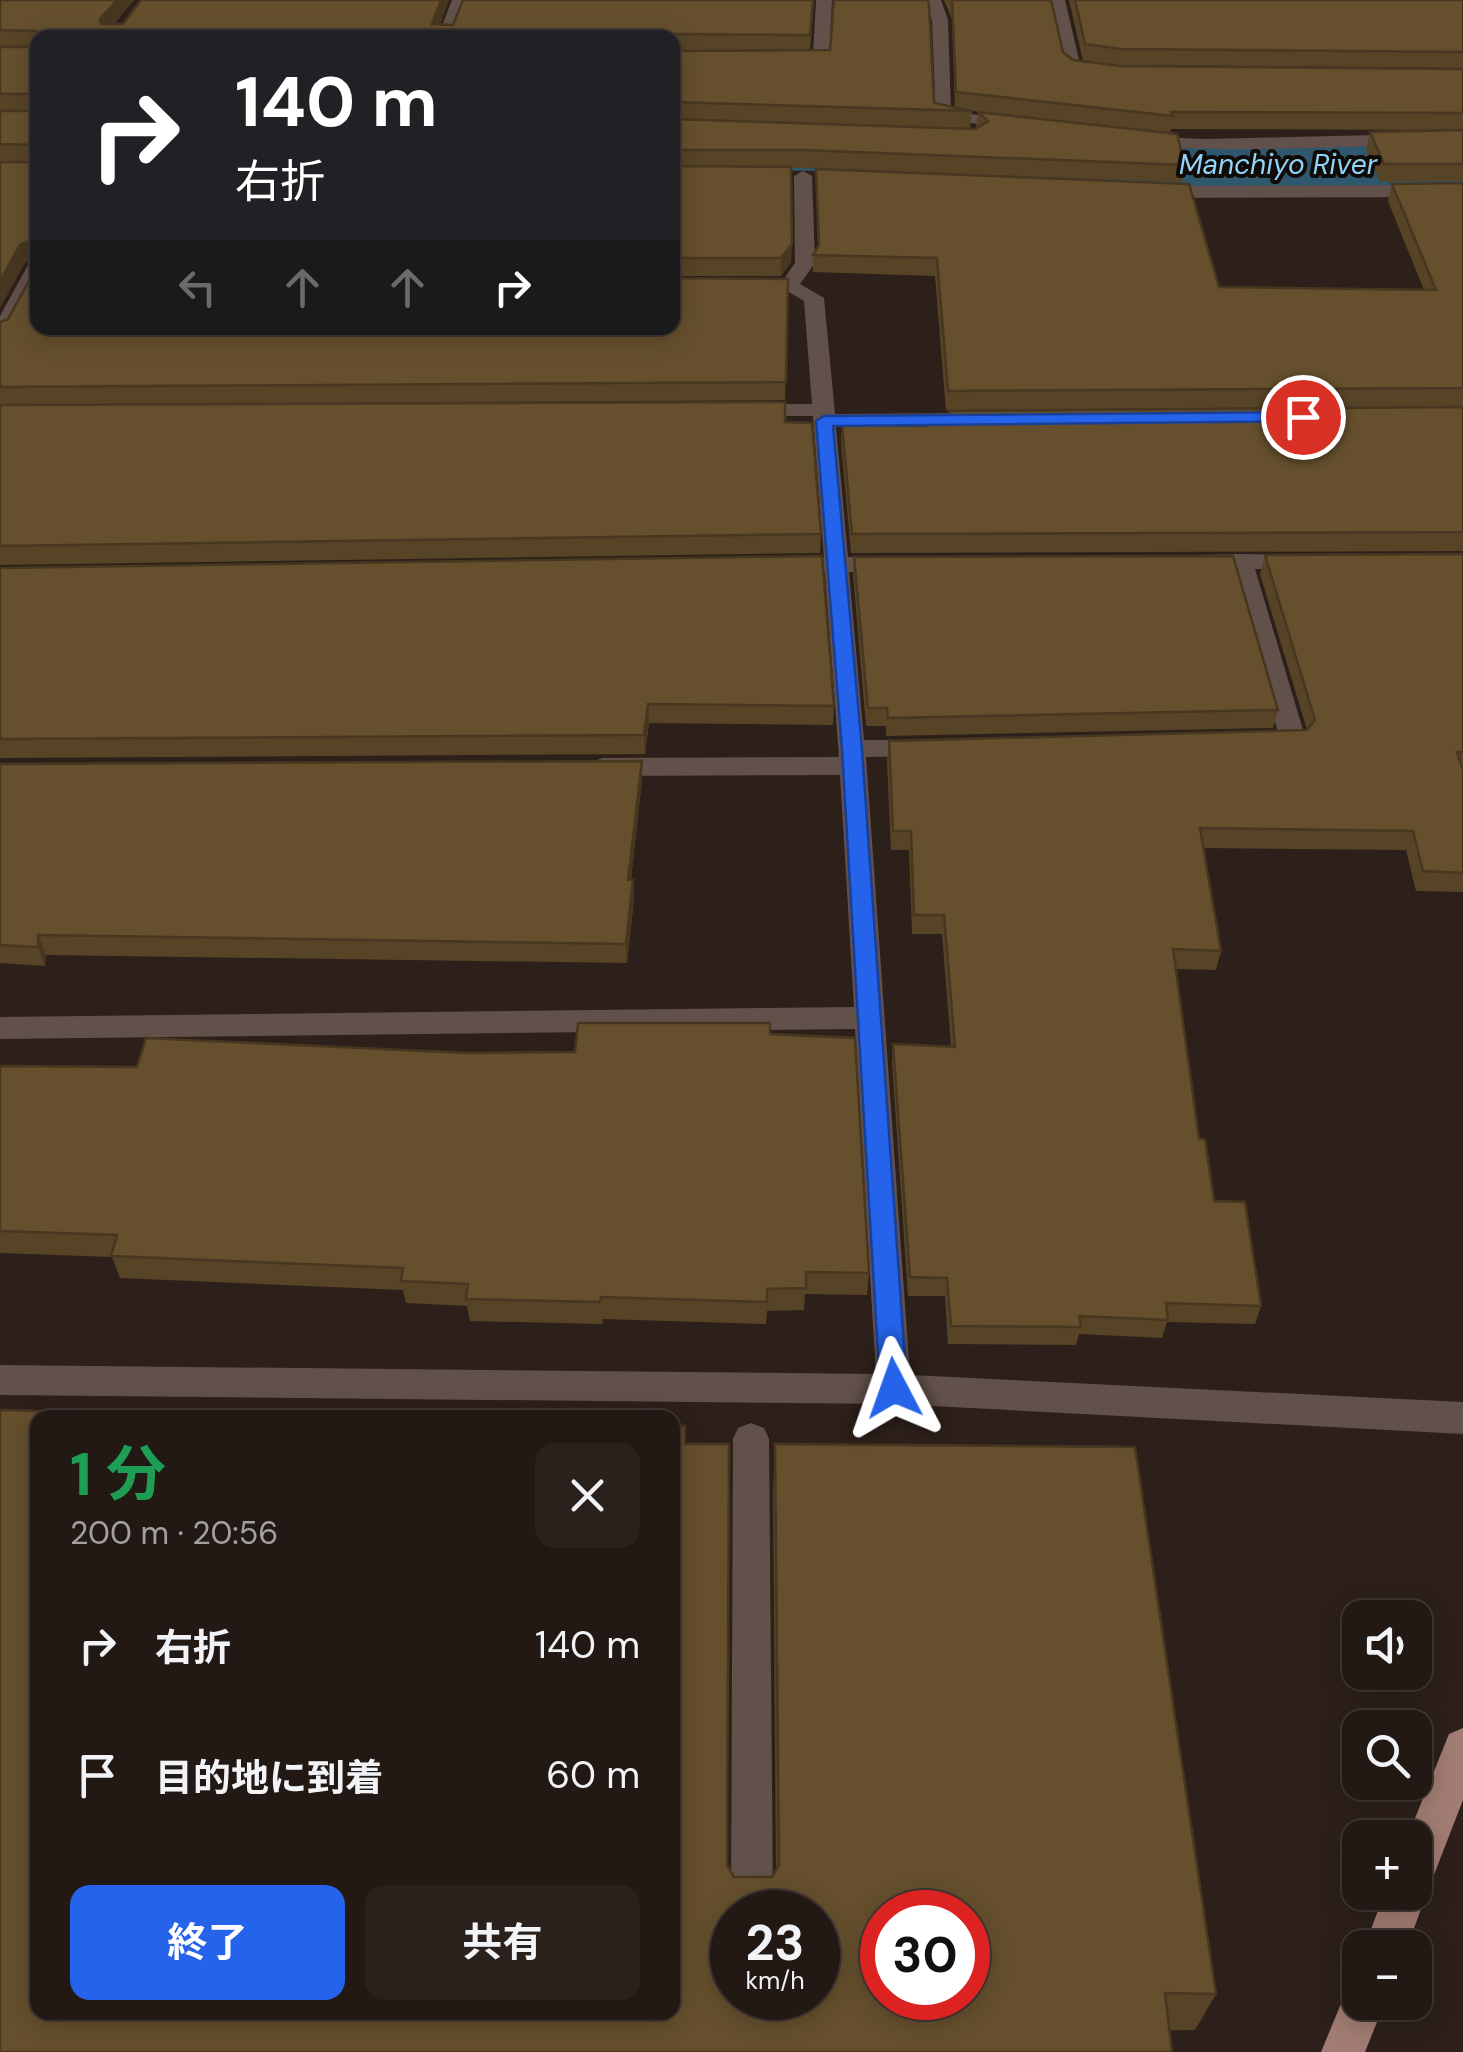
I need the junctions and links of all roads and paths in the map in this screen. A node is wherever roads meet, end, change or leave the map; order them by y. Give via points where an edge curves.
1 (460, 0) edge
2 (824, 0) edge
3 (933, 0) edge
4 (1057, 0) edge
5 (448, 30) edge
6 (766, 60) edge
7 (1118, 74) edge
8 (932, 135) edge
9 (1463, 138) edge
10 (1120, 139) edge
11 (803, 176) dead end
12 (1126, 191) edge
13 (1463, 191) edge
14 (0, 286) edge
15 (30, 286) edge
16 (30, 289) edge
17 (0, 335) edge
18 (725, 410) edge
19 (824, 416) junction
20 (984, 420) edge
21 (1164, 562) edge
22 (1240, 562) junction
23 (1333, 562) edge
24 (836, 564) junction
25 (913, 564) edge
26 (756, 566) edge
27 (1236, 741) edge
28 (948, 747) edge
29 (852, 758) junction
30 (575, 768) edge
31 (867, 1018) junction
32 (0, 1028) edge
33 (0, 1380) edge
34 (894, 1388) junction
35 (1463, 1418) edge
36 (751, 1439) dead end
37 (1463, 1748) edge
38 (1432, 1827) edge
39 (752, 1890) edge
40 (1355, 2020) edge
41 (1342, 2052) edge

1 - 5 street
2 - 6 street via 821,60
3 - 8 street via 940,20 942,116 1031,133
4 - 7 street via 1073,68
9 - 10 street via 1203,144
11 - 19 street via 805,264 780,286 814,298
12 - 13 street
14 - 15 street
16 - 17 street
18 - 19 street
19 - 20 street
19 - 24 street
21 - 22 street
22 - 23 street
22 - 27 street via 1293,740
24 - 25 street
24 - 26 street
24 - 29 street
28 - 29 street
29 - 30 street
29 - 31 street
31 - 32 street
31 - 34 street
33 - 34 street
34 - 35 street
36 - 39 street
37 - 38 main road
40 - 41 main road

